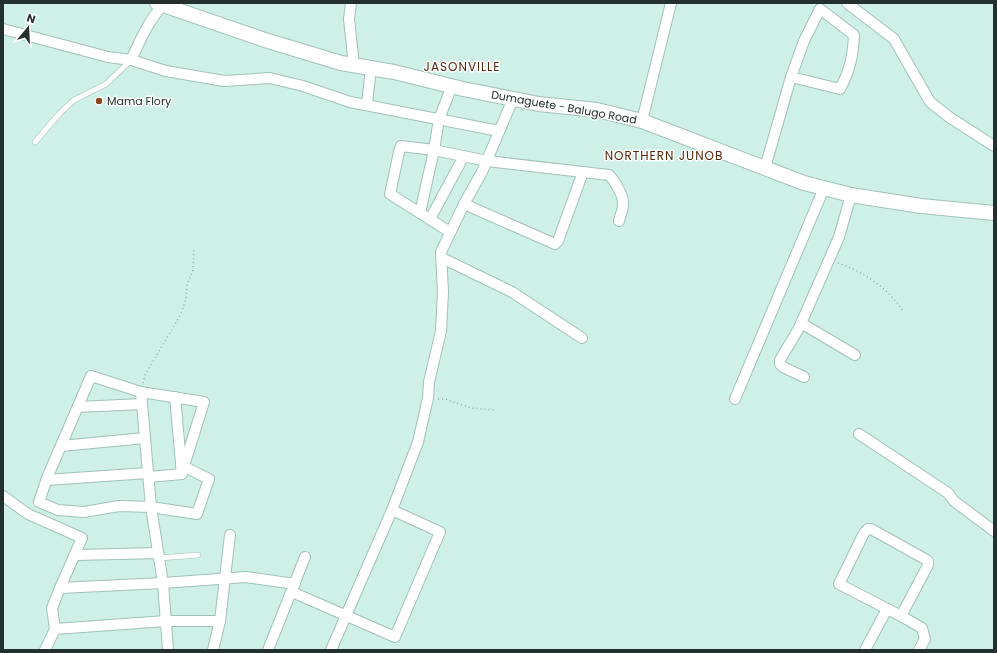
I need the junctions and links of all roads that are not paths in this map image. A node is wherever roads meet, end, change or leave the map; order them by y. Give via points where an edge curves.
1 (351, 3) edge
2 (671, 3) edge
3 (847, 3) edge
4 (160, 4) edge
5 (3, 29) edge
6 (131, 60) junction
7 (354, 65) junction
8 (371, 68) junction
9 (791, 77) junction
10 (452, 86) junction
11 (513, 99) junction
12 (367, 104) junction
13 (439, 119) junction
14 (642, 120) junction
15 (500, 131) junction
16 (35, 142) dead end
17 (994, 146) edge
18 (434, 150) junction
19 (464, 156) junction
20 (487, 161) junction
21 (765, 168) junction
22 (583, 172) junction
23 (824, 188) junction
24 (851, 195) junction
25 (464, 204) junction
26 (420, 213) junction
27 (994, 213) edge
28 (430, 219) junction
29 (619, 221) dead end
30 (450, 232) junction
31 (442, 258) junction
32 (801, 323) junction
33 (582, 338) dead end
34 (855, 355) dead end
35 (804, 377) dead end
36 (141, 392) junction
37 (175, 397) junction
38 (736, 399) dead end
39 (142, 404) junction
40 (78, 407) junction
41 (859, 434) dead end
42 (145, 438) junction
43 (61, 446) junction
44 (183, 466) junction
45 (148, 475) junction
46 (46, 480) junction
47 (3, 496) edge
48 (151, 507) junction
49 (392, 510) junction
50 (994, 531) edge
51 (230, 535) dead end
52 (76, 555) junction
53 (159, 555) junction
54 (198, 555) dead end
55 (305, 557) dead end
56 (226, 578) junction
57 (163, 583) junction
58 (60, 588) junction
59 (294, 588) junction
60 (887, 609) junction
61 (346, 616) junction
62 (901, 616) junction
63 (166, 621) junction
64 (220, 621) junction
65 (55, 628) junction
66 (45, 650) edge
67 (168, 650) edge
68 (213, 650) edge
69 (268, 650) edge
70 (331, 650) edge
71 (865, 650) edge
72 (919, 650) edge

1 - 7 street via 349,19
2 - 14 street
3 - 17 street via 894,39 930,102 949,118
4 - 6 street
4 - 7 street, Dumaguete - Balugo Road
5 - 6 street via 108,57
6 - 12 street via 166,71 224,81 270,78 350,102
6 - 16 lane via 106,84 74,100
7 - 8 street, Dumaguete - Balugo Road
8 - 10 street, Dumaguete - Balugo Road
8 - 12 street
9 - 9 street via 840,89 848,73 854,48 854,35 820,9
9 - 21 street
10 - 11 street, Dumaguete - Balugo Road
10 - 13 street
11 - 14 street, Dumaguete - Balugo Road via 597,110
11 - 15 street
12 - 13 street
13 - 15 street
13 - 18 street
14 - 21 street, Dumaguete - Balugo Road
15 - 20 street
18 - 19 street
18 - 26 street
18 - 26 street via 401,146 399,152 390,194
19 - 20 street
19 - 28 street
20 - 22 street
20 - 25 street
21 - 23 street, Dumaguete - Balugo Road
22 - 25 street via 555,244
22 - 29 street via 612,178 622,199
23 - 24 street, Dumaguete - Balugo Road
23 - 38 street
24 - 27 street, Dumaguete - Balugo Road via 922,206
24 - 32 street via 839,237
25 - 30 street
26 - 28 street
28 - 30 street
30 - 31 street
31 - 33 street via 512,292
31 - 49 street via 444,292 441,331 429,382 428,398 418,442
32 - 34 street
32 - 35 street via 780,364
36 - 37 street
36 - 39 street
36 - 40 street via 90,376
37 - 44 street
37 - 44 street via 204,402
39 - 40 street
39 - 42 street
40 - 43 street
41 - 50 street via 948,493 954,501
42 - 43 street
42 - 45 street
43 - 46 street
44 - 45 street via 182,474
44 - 48 street via 209,479 197,514
45 - 46 street
45 - 48 street
46 - 48 street via 39,502 58,510 84,512 119,506
47 - 52 street via 28,514 82,538
48 - 53 street
49 - 61 street
49 - 61 street via 440,532 395,637
51 - 56 street
52 - 53 street
52 - 58 street
53 - 54 lane
53 - 57 street
55 - 59 street
56 - 57 street
56 - 59 street via 246,577
56 - 64 street
57 - 58 street
57 - 63 street
58 - 65 street via 52,608
59 - 61 street
59 - 69 street
60 - 62 street
60 - 62 street via 839,584 868,529 928,561
60 - 71 street
61 - 70 street
62 - 72 street via 922,628 925,639
63 - 64 street
63 - 65 street
63 - 67 street
64 - 68 street
65 - 66 street

